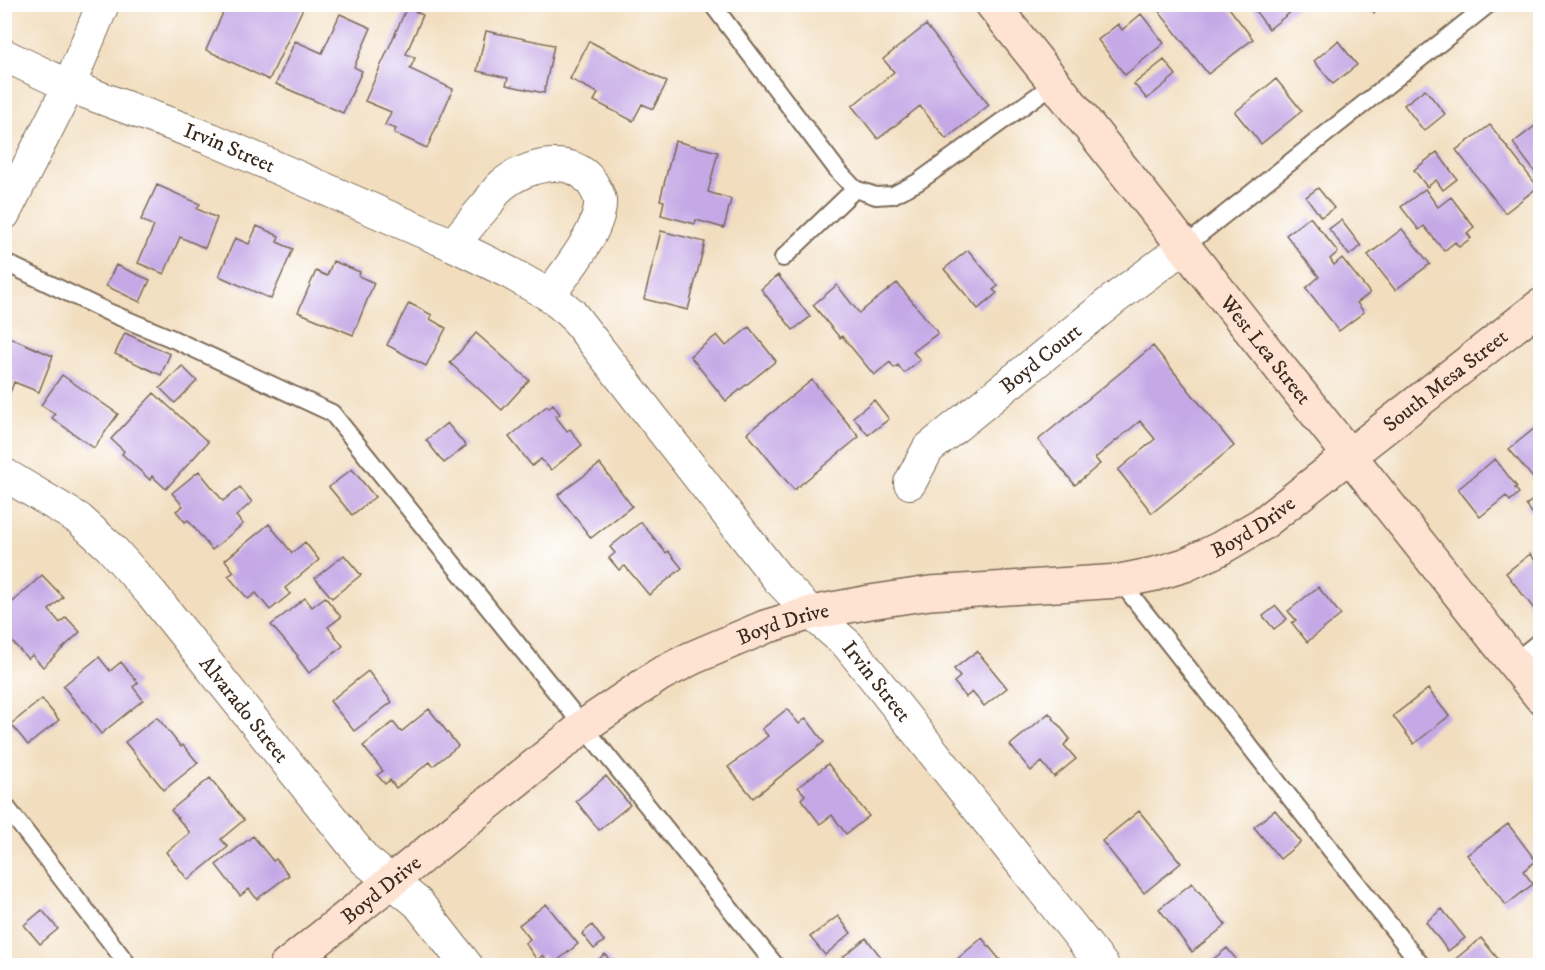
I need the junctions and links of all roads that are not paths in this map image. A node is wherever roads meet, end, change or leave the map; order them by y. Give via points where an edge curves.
1 (103, 4) edge
2 (712, 4) edge
3 (1489, 4) edge
4 (1002, 8) edge
5 (4, 55) edge
6 (1055, 83) junction
7 (69, 86) junction
8 (855, 189) junction
9 (4, 214) edge
10 (453, 245) junction
11 (1185, 246) junction
12 (783, 258) dead end
13 (4, 262) edge
14 (549, 295) junction
15 (1540, 306) edge
16 (1350, 456) junction
17 (4, 474) edge
18 (910, 483) dead end
19 (1120, 581) junction
20 (811, 613) junction
21 (1540, 641) edge
22 (1514, 662) junction
23 (1540, 696) edge
24 (584, 726) junction
25 (4, 804) edge
26 (390, 881) junction
27 (129, 966) edge
28 (286, 966) edge
29 (467, 966) edge
30 (776, 966) edge
31 (1103, 966) edge
32 (1422, 966) edge

1 - 7 street
2 - 8 lane
3 - 11 lane
4 - 6 street, West Lea Street
5 - 7 street, Irvin Street
6 - 8 lane via 918,182 893,195 876,196
6 - 11 street, West Lea Street
7 - 9 street
7 - 10 street, Irvin Street via 211,140
8 - 12 lane
10 - 14 street, Irvin Street
10 - 14 street via 502,185 543,166 577,169 588,178 600,200 597,219 581,253
11 - 16 street, West Lea Street
11 - 18 street, Boyd Court via 928,449
13 - 24 lane via 332,413
14 - 20 street, Irvin Street via 571,313 778,579
15 - 16 street, South Mesa Street
16 - 19 street, Boyd Drive via 1262,524 1219,549 1185,565
16 - 22 street, West Lea Street
17 - 26 street, Alvarado Street via 78,519 110,547 365,860
19 - 20 street, Boyd Drive via 930,593
19 - 32 lane
20 - 24 street, Boyd Drive via 765,627 692,658 659,675
20 - 31 street, Irvin Street via 848,645
21 - 22 lane
22 - 23 street, West Lea Street
24 - 26 street, Boyd Drive
24 - 30 lane
25 - 27 lane
26 - 28 street, Boyd Drive
26 - 29 street, Alvarado Street via 418,903

